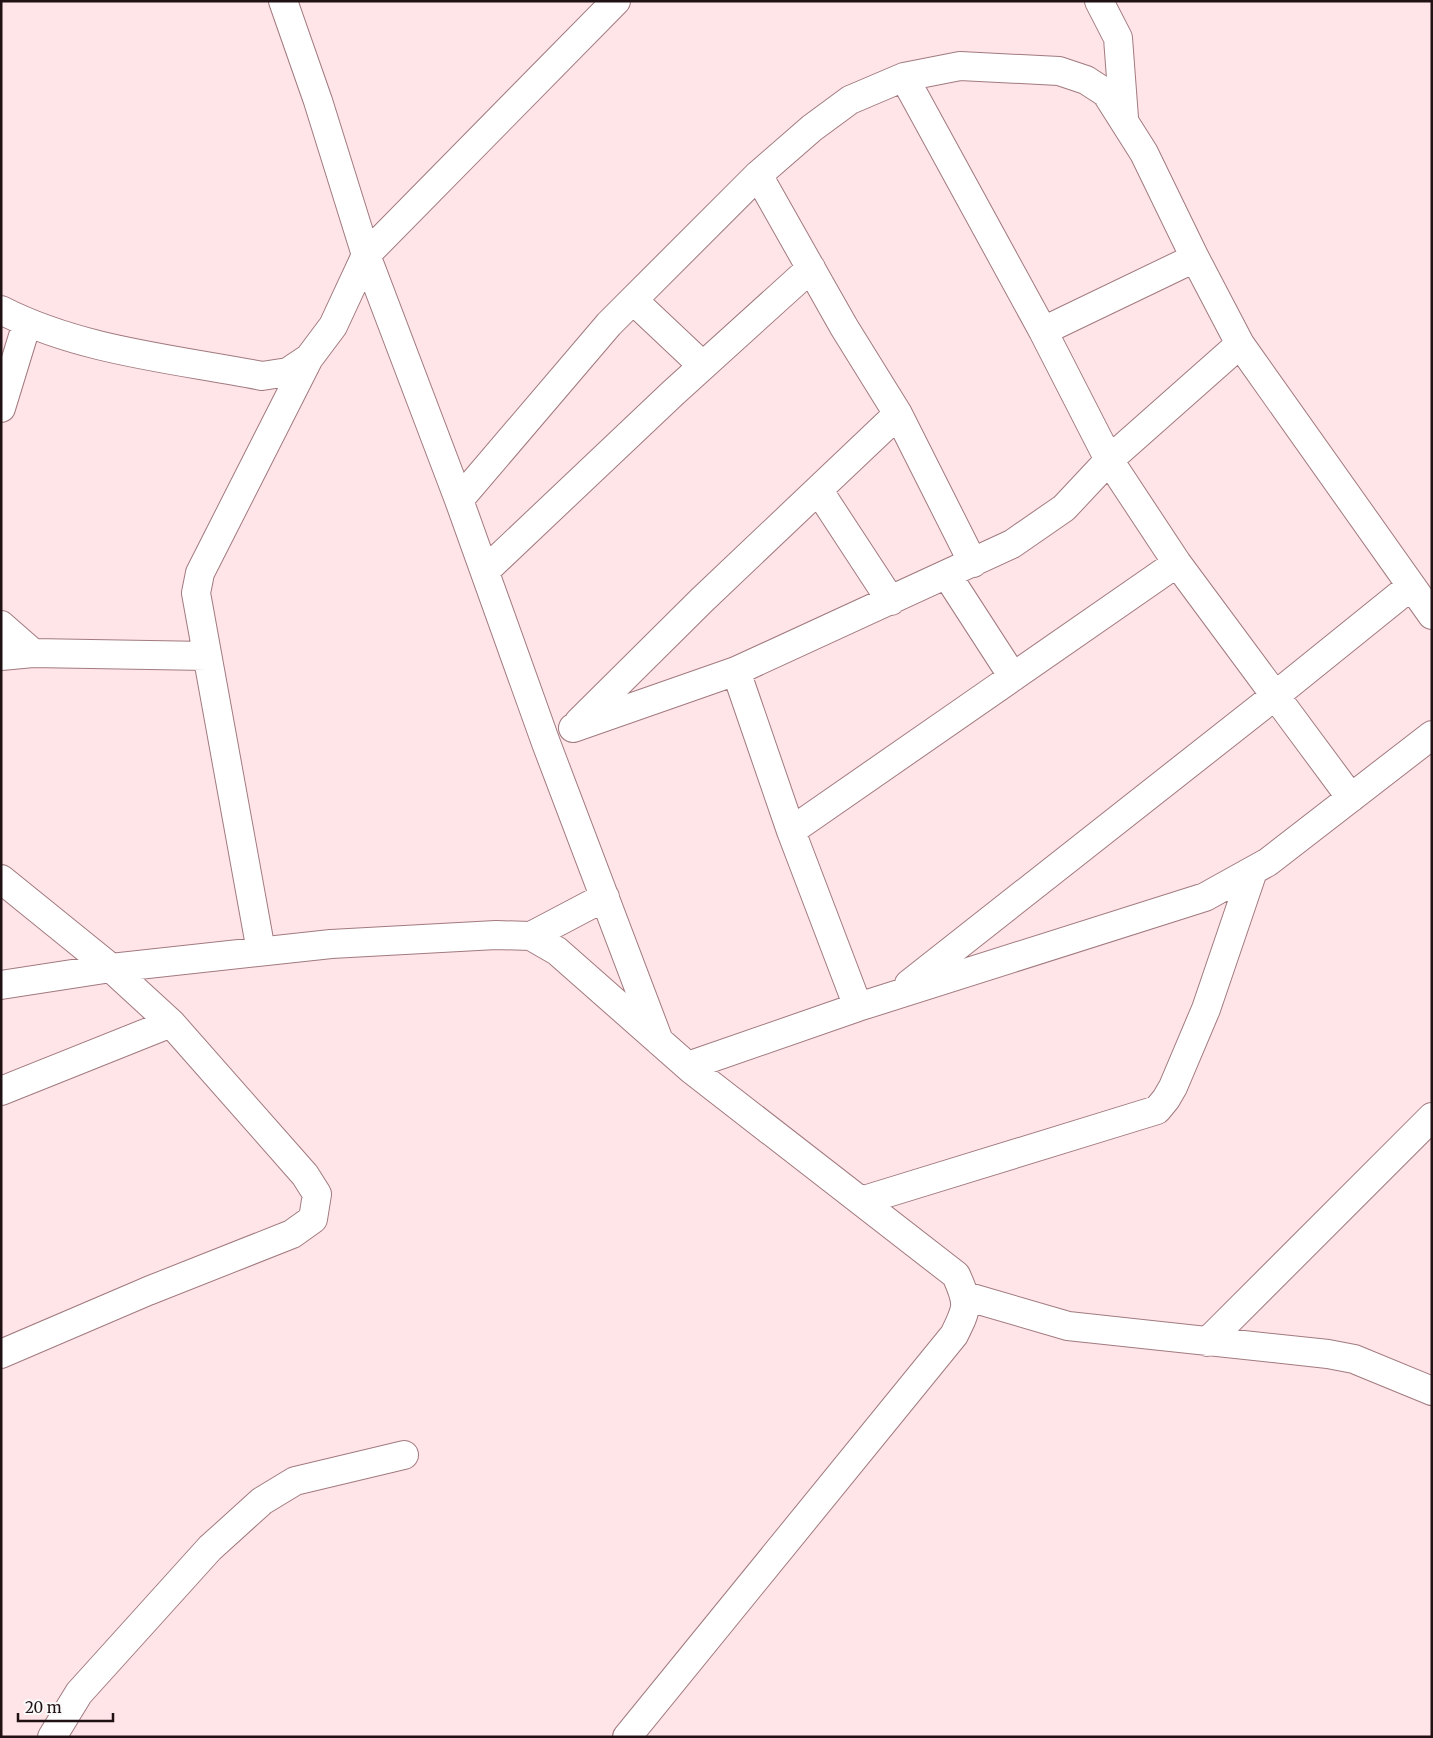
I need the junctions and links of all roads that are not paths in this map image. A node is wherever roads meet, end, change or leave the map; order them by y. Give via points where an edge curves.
1 (283, 1) edge
2 (616, 1) edge
3 (1099, 1) edge
4 (904, 77) junction
5 (1124, 122) junction
6 (758, 175) junction
7 (366, 255) junction
8 (1195, 258) junction
9 (811, 268) junction
10 (633, 300) junction
11 (1, 310) edge
12 (27, 323) junction
13 (1043, 331) junction
14 (1240, 344) junction
15 (309, 358) junction
16 (703, 366) junction
17 (1, 408) edge
18 (898, 414) junction
19 (1109, 460) junction
20 (819, 491) junction
21 (459, 500) junction
22 (973, 563) junction
23 (1177, 563) junction
24 (485, 571) junction
25 (947, 576) junction
26 (1411, 586) junction
27 (890, 601) junction
28 (1432, 615) edge
29 (1, 625) edge
30 (33, 653) junction
31 (1, 656) edge
32 (207, 656) junction
33 (736, 671) junction
34 (1013, 677) junction
35 (1276, 696) junction
36 (573, 728) junction
37 (1432, 735) edge
38 (546, 743) junction
39 (1351, 798) junction
40 (791, 831) junction
41 (1253, 871) junction
42 (1, 879) edge
43 (605, 897) junction
44 (531, 936) junction
45 (261, 951) junction
46 (111, 968) junction
47 (1, 985) edge
48 (894, 996) junction
49 (858, 1007) junction
50 (170, 1023) junction
51 (659, 1041) junction
52 (688, 1066) junction
53 (1, 1092) edge
54 (1432, 1117) edge
55 (861, 1201) junction
56 (965, 1296) junction
57 (1207, 1342) junction
58 (1, 1354) edge
59 (1432, 1391) edge
60 (404, 1455) dead end
61 (52, 1737) edge
62 (627, 1737) edge

1 - 7 street
2 - 7 street
3 - 5 street via 1118,38
4 - 5 street via 960,66 1059,71 1086,80 1106,93
4 - 6 street via 850,100
4 - 13 street
5 - 8 street via 1144,153
6 - 9 street
6 - 10 street
7 - 15 street via 333,326
7 - 21 street
8 - 13 street
8 - 14 street
9 - 16 street
9 - 18 street
10 - 16 street
10 - 21 street
11 - 12 street
12 - 15 street via 77,341 262,376 288,372
12 - 17 street
13 - 19 street
14 - 19 street
14 - 26 street
15 - 32 street via 200,573 196,593
16 - 24 street
18 - 20 street
18 - 22 street
19 - 22 street via 1064,508 1012,544
19 - 23 street
20 - 27 street
20 - 36 street via 702,600
21 - 24 street
22 - 25 street
23 - 34 street
23 - 35 street
24 - 38 street
25 - 27 street
25 - 34 street
26 - 28 street
26 - 35 street
27 - 33 street
29 - 30 street
30 - 31 street
30 - 32 street
32 - 45 street
33 - 36 street
33 - 40 street
34 - 40 street
35 - 39 street
35 - 48 street
36 - 38 street
37 - 39 street
38 - 43 street
39 - 41 street
40 - 49 street
41 - 48 street via 1205,896
41 - 55 street via 1206,1009 1173,1087 1157,1110
42 - 46 street
43 - 44 street
43 - 51 street
44 - 45 street via 331,944
44 - 51 street via 556,951
45 - 46 street
46 - 47 street
46 - 50 street
48 - 49 street
49 - 52 street
50 - 53 street
50 - 58 street via 306,1175 317,1194 313,1219 292,1234
51 - 52 street
52 - 55 street
54 - 57 street
55 - 56 street via 956,1275
56 - 57 street via 1068,1326
56 - 62 street via 966,1313 954,1335
57 - 59 street via 1354,1359
60 - 61 street via 295,1481 262,1501 210,1548 79,1693

